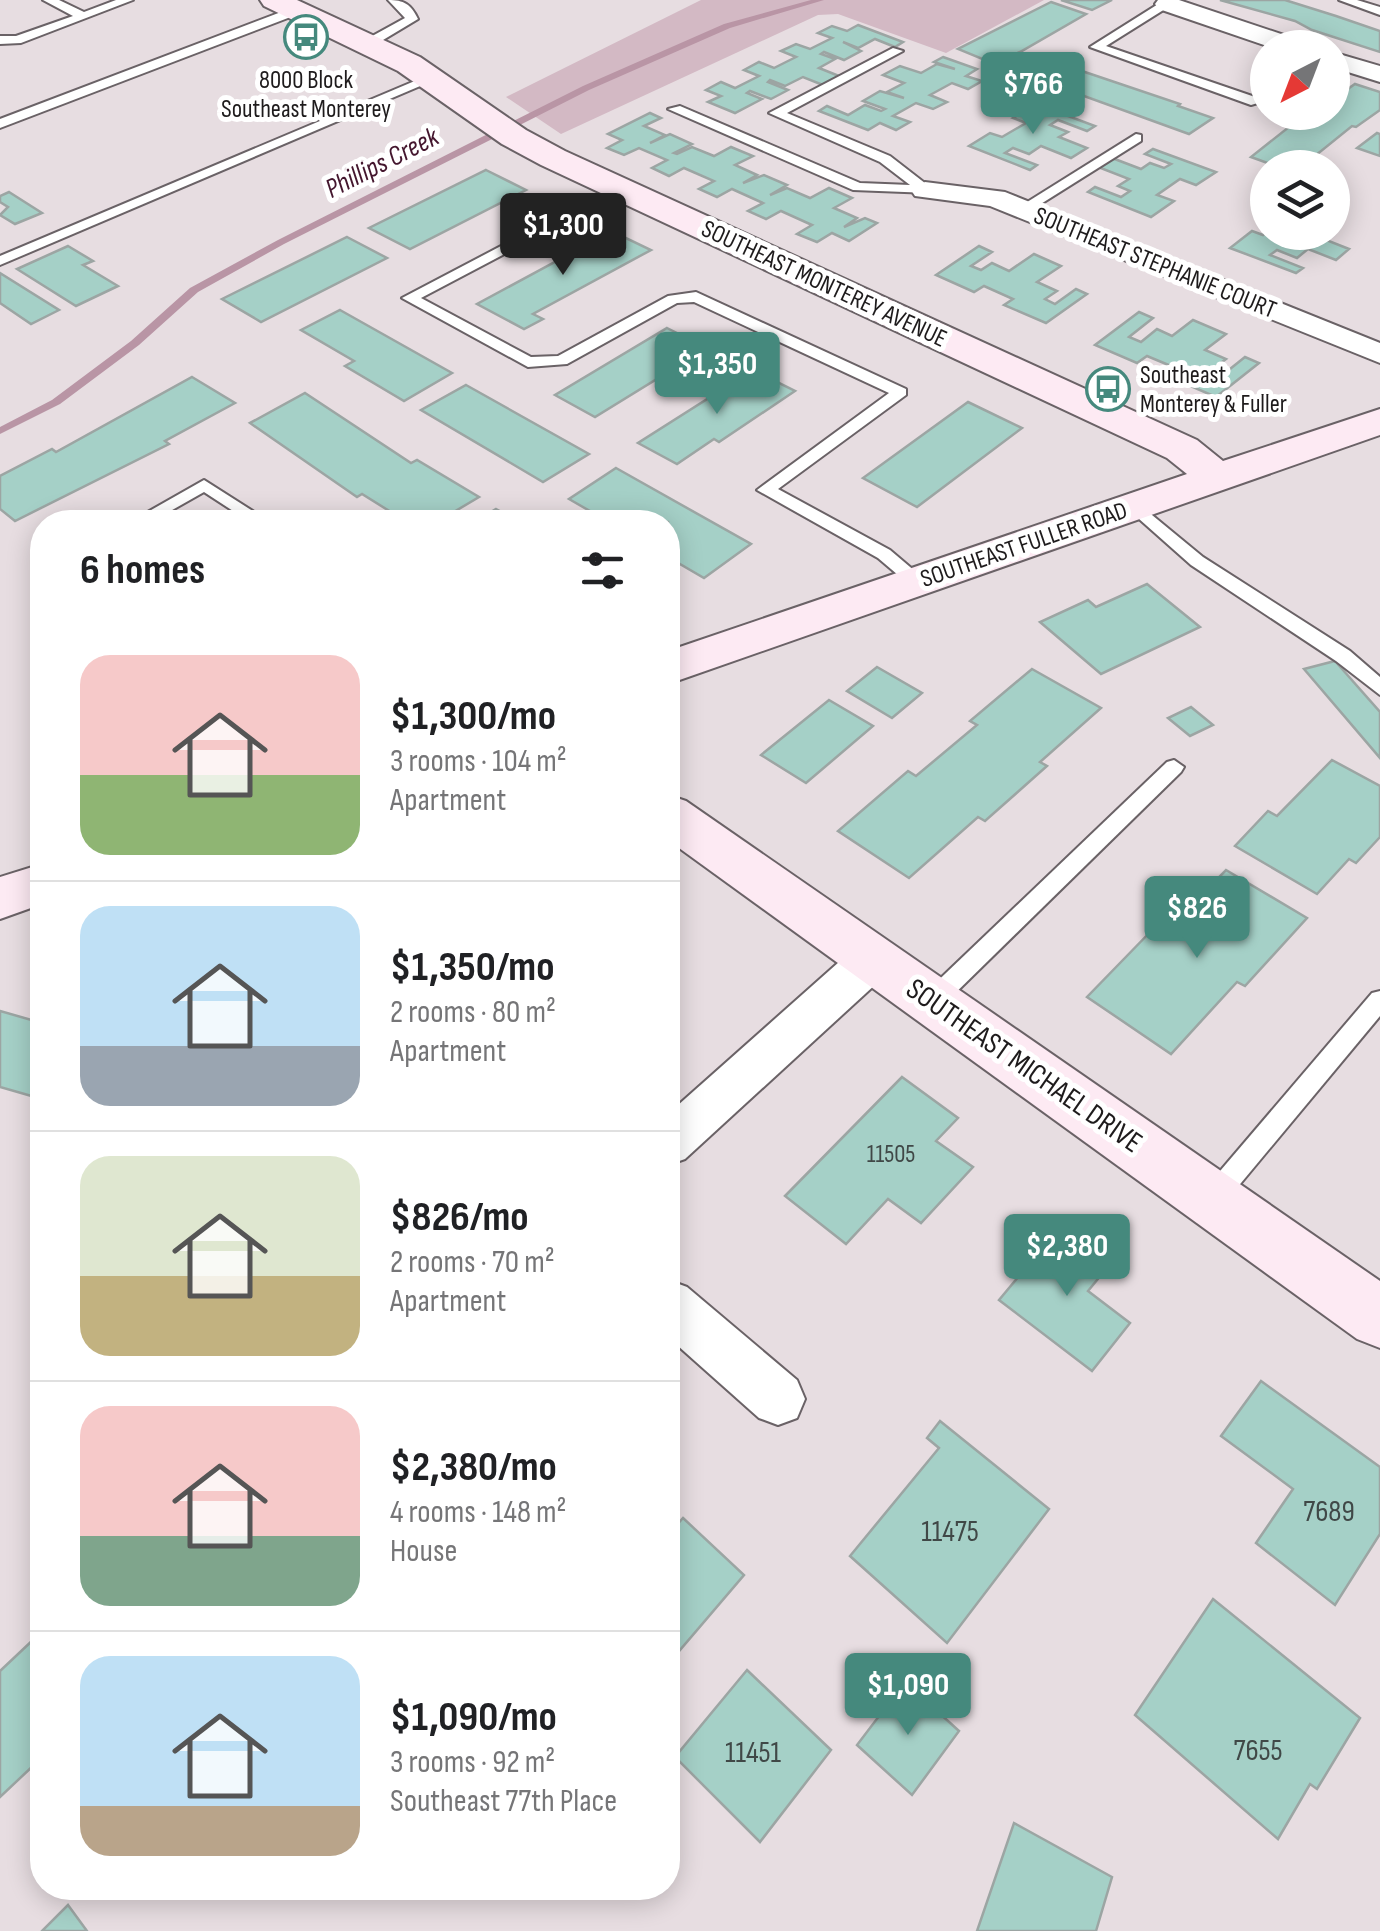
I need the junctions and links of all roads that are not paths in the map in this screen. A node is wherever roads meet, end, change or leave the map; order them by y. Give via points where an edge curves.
1 (49, 0) edge
2 (93, 0) edge
3 (127, 0) edge
4 (394, 0) edge
5 (1345, 0) edge
6 (1167, 4) joint
7 (286, 5) edge
8 (1380, 11) edge
9 (83, 16) junction
10 (1250, 32) edge
11 (0, 40) edge
12 (368, 42) junction
13 (897, 50) dead end
14 (1350, 64) edge
15 (1380, 74) edge
16 (433, 78) junction
17 (1250, 100) edge
18 (674, 108) dead end
19 (0, 124) edge
20 (1136, 138) dead end
21 (925, 190) junction
22 (1023, 209) junction
23 (562, 218) dead end
24 (0, 261) edge
25 (1380, 354) edge
26 (1380, 422) edge
27 (1218, 479) junction
28 (1135, 506) junction
29 (160, 510) edge
30 (243, 510) edge
31 (917, 582) junction
32 (680, 664) edge
33 (1380, 688) edge
34 (1174, 766) dead end
35 (680, 823) edge
36 (30, 888) edge
37 (0, 898) edge
38 (873, 960) junction
39 (1380, 1000) edge
40 (932, 1001) junction
41 (680, 1133) edge
42 (1212, 1199) junction
43 (680, 1314) edge
44 (1380, 1318) edge
45 (778, 1399) dead end

1 - 9 lane
2 - 9 lane
3 - 9 lane
4 - 12 lane via 412,19
5 - 8 lane
6 - 10 street
6 - 17 lane via 1096,47
7 - 12 street, SOUTHEAST MONTEREY AVENUE
7 - 19 lane
9 - 11 lane
12 - 16 street, SOUTHEAST MONTEREY AVENUE
13 - 21 lane via 776,112 885,158
14 - 15 street
16 - 24 lane
16 - 27 street, SOUTHEAST MONTEREY AVENUE via 532,147 1182,449
18 - 21 lane via 858,186
20 - 22 lane
21 - 22 street, SOUTHEAST STEPHANIE COURT via 995,198
22 - 25 street, SOUTHEAST STEPHANIE COURT
23 - 31 lane via 410,298 528,362 546,362 561,361 673,298 696,298 900,392 766,490 884,554
26 - 27 street, SOUTHEAST FULLER ROAD
27 - 28 street, SOUTHEAST FULLER ROAD
28 - 31 street, SOUTHEAST FULLER ROAD
28 - 33 lane via 1197,561 1343,656
29 - 30 lane via 204,485
31 - 32 street, SOUTHEAST FULLER ROAD
34 - 40 lane
35 - 38 street, SOUTHEAST MICHAEL DRIVE
36 - 37 street
38 - 40 street, SOUTHEAST MICHAEL DRIVE
38 - 41 street
39 - 42 lane
40 - 42 street, SOUTHEAST MICHAEL DRIVE
42 - 44 street, SOUTHEAST MICHAEL DRIVE
43 - 45 street

